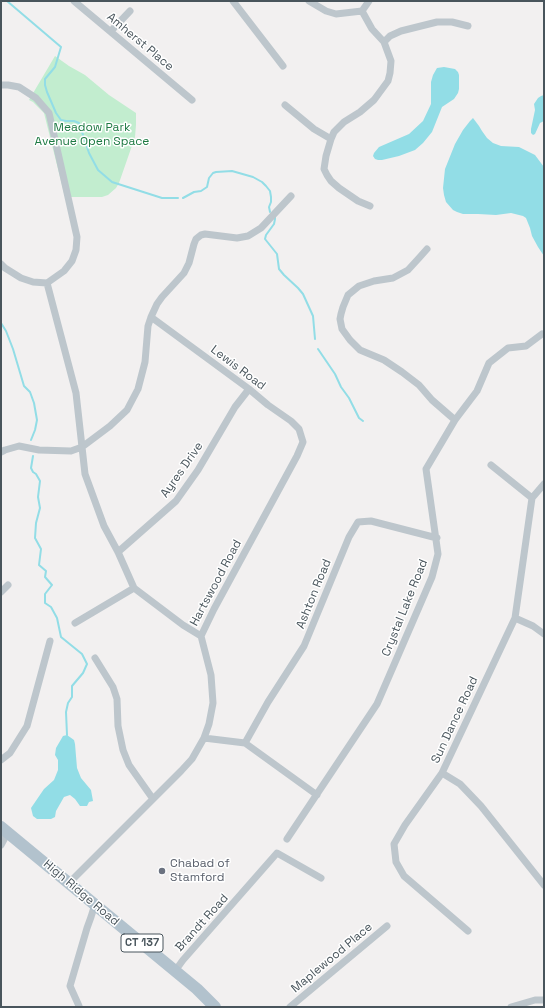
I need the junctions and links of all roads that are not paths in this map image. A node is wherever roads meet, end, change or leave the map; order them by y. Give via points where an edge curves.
1 (74, 1) edge
2 (234, 1) edge
3 (310, 1) edge
4 (369, 1) edge
5 (130, 11) dead end
6 (362, 11) junction
7 (468, 26) dead end
8 (111, 32) junction
9 (384, 42) junction
10 (283, 66) dead end
11 (1, 85) edge
12 (192, 100) dead end
13 (285, 105) dead end
14 (331, 139) junction
15 (291, 196) dead end
16 (370, 206) dead end
17 (427, 249) dead end
18 (1, 264) edge
19 (47, 283) junction
20 (151, 317) junction
21 (542, 334) dead end
22 (249, 389) junction
23 (455, 420) junction
24 (303, 442) joint
25 (82, 447) junction
26 (1, 452) edge
27 (491, 465) dead end
28 (544, 484) edge
29 (532, 498) junction
30 (436, 538) junction
31 (118, 552) junction
32 (8, 585) dead end
33 (134, 588) junction
34 (1, 592) edge
35 (515, 618) junction
36 (75, 623) dead end
37 (544, 634) edge
38 (201, 636) junction
39 (50, 641) dead end
40 (95, 658) dead end
41 (204, 738) junction
42 (245, 743) junction
43 (1, 760) edge
44 (442, 773) junction
45 (317, 795) junction
46 (153, 799) junction
47 (4, 829) edge
48 (288, 840) dead end
49 (1, 845) edge
50 (541, 874) edge
51 (321, 878) dead end
52 (69, 883) junction
53 (544, 885) edge
54 (95, 904) junction
55 (387, 926) dead end
56 (468, 931) dead end
57 (175, 971) junction
58 (544, 1000) edge
59 (79, 1006) dead end
60 (215, 1007) edge
61 (290, 1007) edge
62 (511, 1007) edge

1 - 8 street, Amherst Place
2 - 10 street
3 - 6 street via 336,14
4 - 6 street
5 - 8 street
6 - 9 street via 372,29
7 - 9 street via 437,22 401,31
8 - 12 street, Amherst Place
9 - 14 street via 391,61 388,81 374,100 344,122
11 - 19 street via 19,87 36,98 49,113 77,237 72,261 64,271
13 - 14 street via 314,129
14 - 16 street via 324,169 327,175 352,198
15 - 20 street via 260,228 248,236 237,238 205,234 196,239 184,273 157,304
17 - 23 street via 408,270 393,278 359,286 348,295 340,319 342,329 360,350 384,360 402,372
18 - 19 street via 21,278
19 - 25 street via 76,393
20 - 22 street, Lewis Road
20 - 25 street via 146,362 138,388 127,410
21 - 23 street, Crystal Lake Road via 526,346 508,348 489,363 477,391
22 - 24 street, Lewis Road via 291,421 299,430
22 - 31 street, Ayres Drive via 176,501
23 - 30 street, Crystal Lake Road via 426,469
24 - 38 street, Hartswood Road
25 - 26 street via 71,451 39,450 19,446
25 - 31 street via 85,474 104,526
27 - 29 street
28 - 29 street
29 - 35 street, Sun Dance Road
30 - 42 street, Ashton Road via 371,521 358,522 349,537 304,646
30 - 45 street, Crystal Lake Road via 438,554 432,577 377,704
31 - 33 street
32 - 34 street
33 - 36 street
33 - 38 street
35 - 37 street
35 - 44 street, Sun Dance Road
38 - 41 street, Hartswood Road via 211,675 213,703
39 - 43 street via 27,726 10,753
40 - 46 street via 113,687 117,699 118,726 129,765
41 - 42 street
41 - 46 street, Hartswood Road via 192,759
42 - 45 street
44 - 50 street via 460,784
44 - 56 street, Sun Dance Road via 394,844 396,862 404,876
45 - 48 street, Crystal Lake Road
46 - 52 street, Hartswood Road
47 - 49 street
47 - 52 main road, High Ridge Road / CT 137
50 - 53 street
51 - 57 street, Brandt Road via 277,853
52 - 54 main road, High Ridge Road / CT 137
54 - 57 main road, High Ridge Road / CT 137
54 - 59 street via 70,986
55 - 61 street, Maplewood Place
57 - 60 main road, High Ridge Road / CT 137
58 - 62 street via 534,1000

